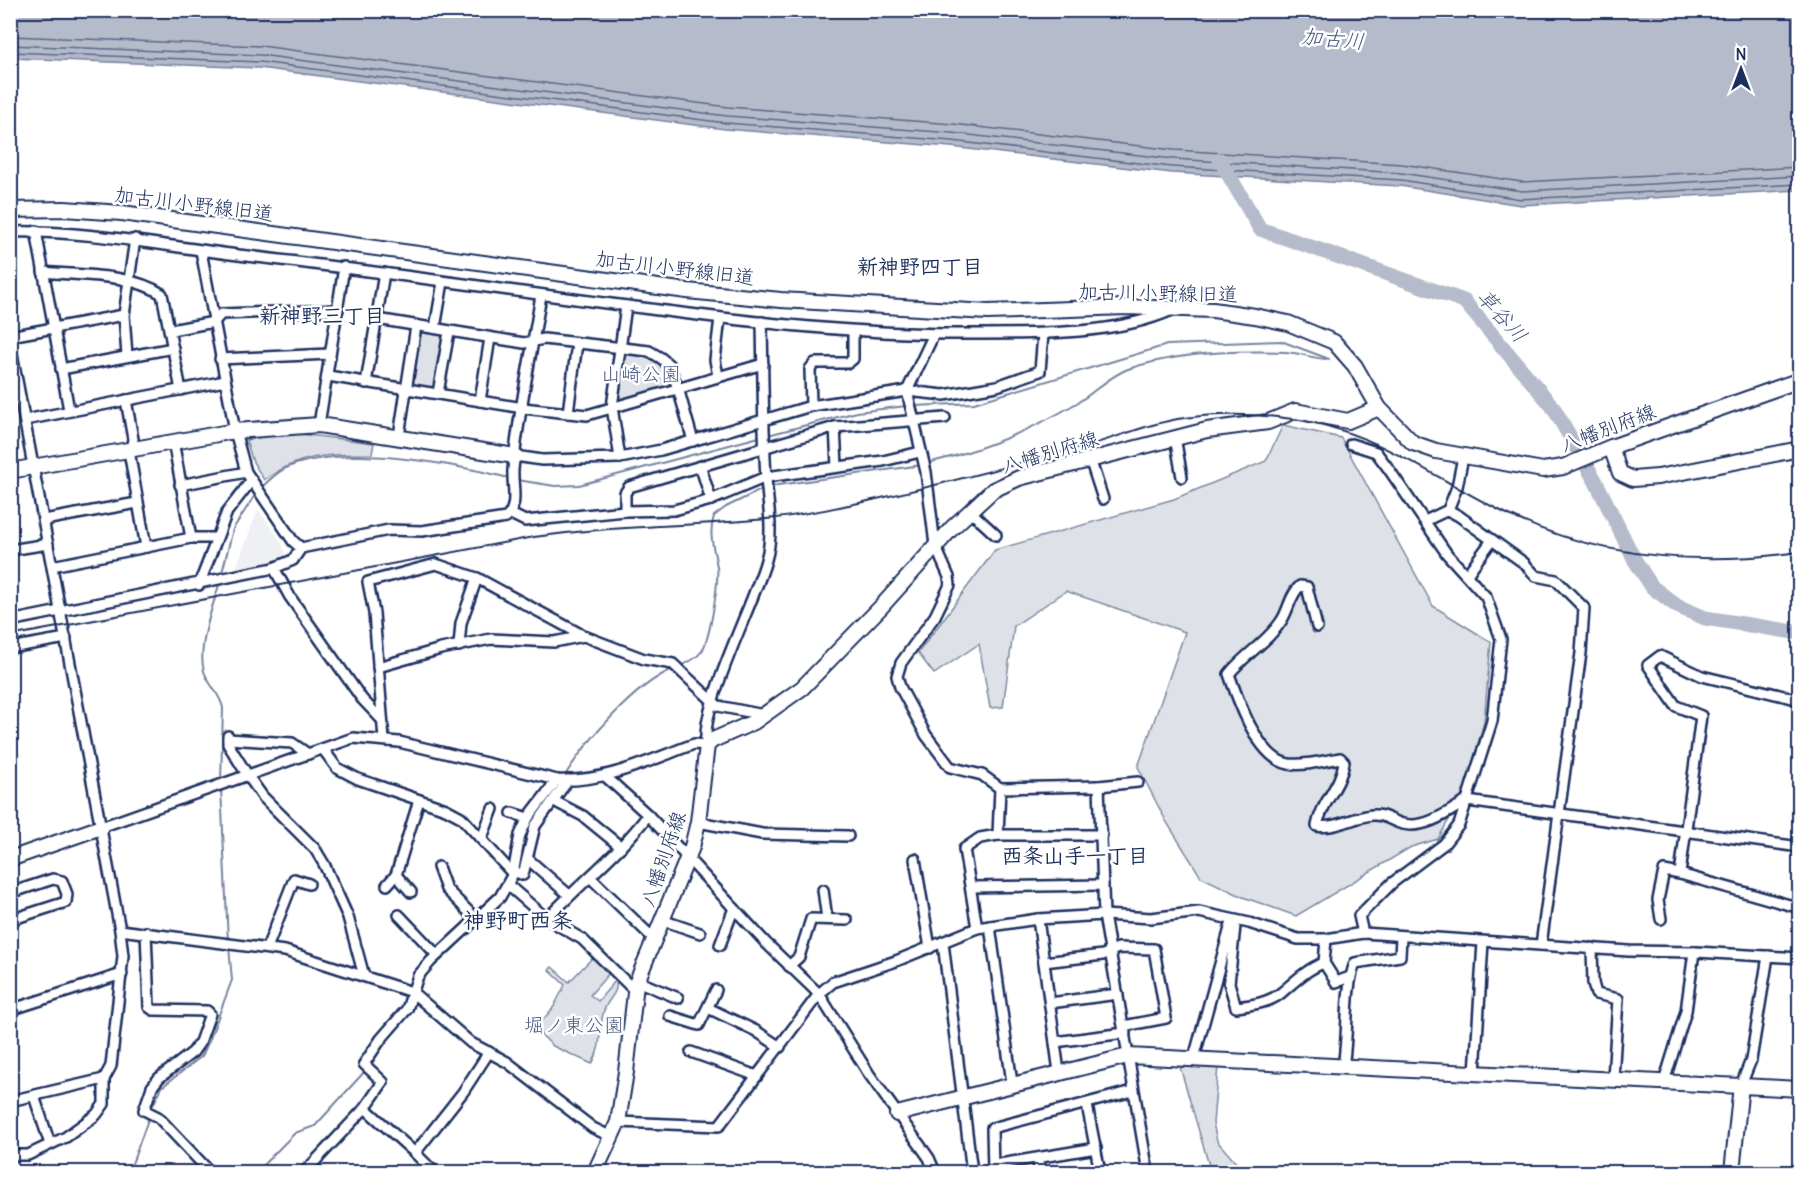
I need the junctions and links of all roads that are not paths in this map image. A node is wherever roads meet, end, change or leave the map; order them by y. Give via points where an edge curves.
1 (10, 210) edge
2 (36, 231) junction
3 (10, 232) edge
4 (135, 239) junction
5 (201, 251) junction
6 (344, 267) junction
7 (43, 272) junction
8 (384, 273) junction
9 (129, 281) junction
10 (443, 282) junction
11 (541, 296) junction
12 (626, 306) junction
13 (1174, 309) junction
14 (338, 310) junction
15 (124, 315) junction
16 (720, 318) junction
17 (377, 319) junction
18 (214, 322) junction
19 (762, 322) junction
20 (416, 326) junction
21 (53, 327) junction
22 (435, 328) junction
23 (171, 330) junction
24 (853, 331) junction
25 (448, 332) junction
26 (934, 334) junction
27 (1043, 334) junction
28 (10, 336) edge
29 (490, 338) junction
30 (10, 342) edge
31 (534, 343) junction
32 (577, 343) junction
33 (173, 348) junction
34 (619, 348) junction
35 (330, 354) junction
36 (12, 355) edge
37 (127, 356) junction
38 (220, 359) junction
39 (763, 364) junction
40 (61, 369) junction
41 (327, 376) junction
42 (717, 376) junction
43 (1800, 380) edge
44 (225, 381) junction
45 (366, 383) junction
46 (678, 388) junction
47 (405, 389) junction
48 (181, 390) junction
49 (438, 393) junction
50 (907, 393) junction
51 (126, 400) junction
52 (480, 401) junction
53 (811, 406) junction
54 (612, 407) junction
55 (523, 408) junction
56 (1379, 408) junction
57 (69, 410) junction
58 (568, 413) junction
59 (945, 418) dead end
60 (765, 419) junction
61 (913, 419) junction
62 (25, 420) junction
63 (319, 425) junction
64 (835, 427) junction
65 (235, 431) junction
66 (399, 436) junction
67 (1175, 437) junction
68 (173, 441) junction
69 (693, 441) junction
70 (1351, 444) dead end
71 (1611, 447) junction
72 (131, 448) junction
73 (765, 448) junction
74 (1800, 449) edge
75 (920, 452) junction
76 (1463, 456) junction
77 (620, 458) junction
78 (1090, 459) junction
79 (514, 463) junction
80 (837, 466) junction
81 (34, 467) junction
82 (701, 468) junction
83 (10, 471) edge
84 (249, 476) junction
85 (1182, 477) dead end
86 (766, 478) junction
87 (180, 485) junction
88 (1103, 499) dead end
89 (711, 500) junction
90 (137, 502) junction
91 (1448, 510) junction
92 (625, 511) junction
93 (970, 511) junction
94 (511, 514) junction
95 (44, 520) junction
96 (1425, 521) junction
97 (996, 535) dead end
98 (191, 538) junction
99 (215, 538) junction
100 (1492, 540) junction
101 (48, 544) junction
102 (935, 546) junction
103 (146, 547) junction
104 (301, 548) junction
105 (10, 550) edge
106 (52, 566) junction
107 (274, 568) junction
108 (1467, 575) junction
109 (477, 578) junction
110 (199, 585) junction
111 (61, 611) junction
112 (10, 621) edge
113 (1317, 627) dead end
114 (584, 636) junction
115 (66, 638) junction
116 (459, 646) junction
117 (10, 648) edge
118 (378, 668) junction
119 (714, 700) junction
120 (1800, 700) edge
121 (764, 715) junction
122 (382, 720) junction
123 (384, 740) junction
124 (707, 745) junction
125 (323, 749) junction
126 (308, 754) junction
127 (248, 776) junction
128 (605, 776) junction
129 (557, 780) junction
130 (568, 780) junction
131 (1138, 782) dead end
132 (1099, 786) junction
133 (1000, 789) junction
134 (419, 800) junction
135 (554, 801) junction
136 (1467, 801) junction
137 (493, 809) dead end
138 (512, 813) dead end
139 (1559, 813) junction
140 (648, 815) junction
141 (528, 818) junction
142 (698, 822) junction
143 (101, 827) junction
144 (1686, 829) junction
145 (998, 835) junction
146 (1102, 835) junction
147 (848, 836) dead end
148 (482, 838) junction
149 (621, 847) junction
150 (1800, 847) edge
151 (687, 856) junction
152 (10, 859) edge
153 (915, 859) dead end
154 (529, 860) junction
155 (438, 867) dead end
156 (513, 873) junction
157 (396, 874) junction
158 (1680, 874) junction
159 (590, 877) junction
160 (309, 884) dead end
161 (387, 885) dead end
162 (1103, 885) junction
163 (511, 887) junction
164 (971, 887) junction
165 (823, 890) dead end
166 (411, 892) dead end
167 (10, 893) edge
168 (569, 895) junction
169 (734, 908) junction
170 (1800, 908) edge
171 (399, 915) dead end
172 (1104, 915) junction
173 (476, 919) junction
174 (547, 919) junction
175 (826, 919) junction
176 (1038, 919) junction
177 (1661, 919) dead end
178 (10, 920) edge
179 (662, 920) junction
180 (847, 920) dead end
181 (1231, 922) junction
182 (990, 926) junction
183 (977, 928) junction
184 (120, 930) junction
185 (146, 933) junction
186 (700, 933) dead end
187 (1363, 933) junction
188 (1401, 937) junction
189 (654, 939) junction
190 (1326, 939) junction
191 (1483, 942) junction
192 (943, 943) junction
193 (720, 945) dead end
194 (1541, 945) junction
195 (267, 948) junction
196 (930, 948) junction
197 (1592, 948) junction
198 (1110, 952) junction
199 (1694, 952) junction
200 (437, 955) junction
201 (1768, 956) junction
202 (1800, 958) edge
203 (1044, 962) junction
204 (1324, 963) junction
205 (789, 966) junction
206 (122, 975) junction
207 (364, 976) junction
208 (1350, 977) junction
209 (636, 986) junction
210 (716, 990) dead end
211 (412, 992) junction
212 (819, 994) junction
213 (1118, 994) junction
214 (678, 998) dead end
215 (1050, 1003) junction
216 (708, 1008) junction
217 (10, 1010) edge
218 (670, 1016) dead end
219 (1124, 1029) junction
220 (1055, 1042) junction
221 (780, 1047) junction
222 (691, 1051) dead end
223 (489, 1052) junction
224 (1128, 1056) junction
225 (1194, 1058) junction
226 (1343, 1066) junction
227 (1059, 1072) junction
228 (1475, 1072) junction
229 (757, 1076) junction
230 (104, 1079) junction
231 (1613, 1079) junction
232 (1664, 1082) junction
233 (1012, 1083) junction
234 (1742, 1085) junction
235 (1800, 1089) edge
236 (1133, 1091) junction
237 (34, 1096) junction
238 (963, 1096) junction
239 (10, 1101) edge
240 (1087, 1105) junction
241 (365, 1108) junction
242 (897, 1114) junction
243 (618, 1122) junction
244 (612, 1137) junction
245 (50, 1144) junction
246 (1096, 1148) junction
247 (415, 1153) junction
248 (10, 1155) edge
249 (1038, 1159) junction
250 (994, 1169) edge
251 (210, 1173) edge
252 (305, 1173) edge
253 (434, 1173) edge
254 (595, 1173) edge
255 (935, 1173) edge
256 (972, 1173) edge
257 (1039, 1173) edge
258 (1100, 1173) edge
259 (1148, 1173) edge
260 (1732, 1173) edge

1 - 13 street, 加古川小野線旧道 via 122,213 687,291 819,303 988,312
2 - 3 street
2 - 4 street
2 - 7 street
4 - 5 street
4 - 9 street
5 - 6 street
5 - 18 street
6 - 8 street
6 - 14 street
7 - 9 street
7 - 21 street
8 - 10 street
8 - 17 street
9 - 15 street
9 - 23 street via 162,294
10 - 11 street
10 - 22 street
11 - 12 street
11 - 31 street
12 - 16 street
12 - 34 street
13 - 27 street via 1154,318
13 - 56 street, 加古川小野線旧道 via 1255,316 1297,326 1334,342 1355,366
14 - 18 street via 221,314
14 - 35 street
15 - 21 street
15 - 37 street
16 - 19 street
16 - 42 street
17 - 20 street
17 - 45 street
18 - 23 street
18 - 38 street
19 - 24 street
19 - 39 street
20 - 22 street
20 - 47 street
21 - 28 street
21 - 40 street
22 - 25 street
23 - 33 street
24 - 26 street
24 - 53 street via 853,359 848,363 815,363 810,369
25 - 29 street
25 - 49 street
26 - 27 street
26 - 50 street
27 - 50 street via 1040,371 997,386 944,395
29 - 31 street
29 - 52 street
30 - 36 street
31 - 32 street via 544,339
31 - 55 street
32 - 34 street
32 - 58 street
33 - 37 street
33 - 48 street
34 - 46 street via 649,351 661,358 669,365
34 - 54 street
35 - 38 street
35 - 41 street
36 - 62 street
37 - 40 street
38 - 44 street
39 - 42 street
39 - 60 street
40 - 57 street
41 - 45 street
41 - 63 street
42 - 46 street
43 - 71 street, 八幡別府線
44 - 48 street
44 - 65 street
45 - 47 street
46 - 54 street
46 - 69 street
47 - 49 street
47 - 66 street
48 - 51 street
49 - 52 street
50 - 53 street
50 - 61 street
51 - 57 street
51 - 72 street
52 - 55 street
53 - 60 street
54 - 58 street via 587,415
54 - 77 street
55 - 58 street
55 - 79 street
56 - 67 street, 八幡別府線 via 1348,421 1296,411 1268,422
56 - 76 street, 八幡別府線 via 1413,442
57 - 62 street
59 - 61 street
60 - 69 street
60 - 73 street
61 - 64 street
61 - 75 street
62 - 81 street
63 - 65 street
63 - 66 street
64 - 73 street
64 - 80 street
65 - 68 street
65 - 84 street
66 - 79 street
67 - 78 street, 八幡別府線
67 - 85 street
68 - 72 street
68 - 87 street
69 - 77 street
70 - 96 street via 1376,452
71 - 74 street via 1620,473 1633,478 1658,477
71 - 76 street, 八幡別府線 via 1571,464 1543,470
72 - 81 street
72 - 90 street
73 - 82 street
73 - 86 street
75 - 80 street
75 - 102 street
76 - 91 street
77 - 79 street
78 - 88 street
78 - 93 street, 八幡別府線 via 1019,478 993,490
79 - 94 street
80 - 86 street
81 - 83 street
81 - 95 street
82 - 89 street
82 - 92 street via 629,487
84 - 87 street
84 - 99 street
84 - 104 street
86 - 89 street
86 - 119 street via 771,529 766,560
87 - 98 street
89 - 92 street via 674,510
90 - 95 street
90 - 103 street
91 - 96 street
91 - 100 street
92 - 94 street via 525,521
93 - 97 street
93 - 102 street, 八幡別府線
94 - 104 street via 474,524 423,531 389,530
95 - 101 street
96 - 108 street
98 - 99 street
98 - 103 street
99 - 110 street
100 - 108 street
100 - 139 street via 1536,576 1556,580 1584,608
101 - 105 street
101 - 106 street
102 - 121 street, 八幡別府線 via 802,688
102 - 133 street via 950,585 935,616 901,663 897,676 926,735 950,767 982,775
103 - 106 street
104 - 107 street via 293,560
106 - 111 street
107 - 110 street
107 - 122 street via 290,597
108 - 136 street via 1486,597 1501,639 1492,721
109 - 114 street
109 - 116 street via 461,623
109 - 118 street via 436,564 368,582
110 - 111 street
111 - 112 street
111 - 115 street
113 - 136 street via 1307,587 1300,586 1282,620 1229,674 1251,727 1268,753 1289,764 1340,758 1344,762 1342,776 1319,815 1317,826 1327,827 1369,815 1418,824 1434,820
114 - 116 street via 554,642 501,638
114 - 119 street via 644,659 673,664
115 - 117 street
115 - 143 street
116 - 118 street
118 - 122 street
119 - 121 street via 718,706
119 - 124 street via 704,735
120 - 144 street via 1702,676 1665,657 1654,658 1648,665 1676,706 1701,716
121 - 124 street, 八幡別府線
122 - 123 street
123 - 125 street via 353,738
123 - 129 street
124 - 128 street via 694,744
124 - 142 street, 八幡別府線
125 - 126 street
125 - 134 street via 337,768
126 - 127 street
126 - 127 street via 292,743 228,737 228,744
127 - 143 street
127 - 207 street via 324,864 348,917
128 - 130 street
128 - 140 street
129 - 130 street
129 - 141 street
130 - 135 street
131 - 132 street
132 - 133 street
132 - 146 street
133 - 145 street
134 - 148 street via 461,817
134 - 157 street
135 - 149 street via 583,816
135 - 154 street via 535,826
136 - 139 street
136 - 187 street via 1459,825 1444,844 1392,883 1359,916
137 - 148 street
138 - 141 street
139 - 144 street
139 - 194 street
140 - 149 street
140 - 151 street
141 - 156 street via 520,835
142 - 147 street via 762,834
142 - 151 street, 八幡別府線
143 - 152 street
143 - 184 street
144 - 150 street
144 - 158 street
145 - 146 street
145 - 164 street via 980,838 964,849
146 - 162 street
148 - 156 street
149 - 159 street
151 - 169 street
151 - 179 street, 八幡別府線
153 - 196 street
154 - 156 street via 523,875
154 - 168 street
155 - 173 street via 446,889
156 - 163 street
157 - 161 street
157 - 166 street
158 - 170 street
158 - 177 street via 1664,871 1658,900
159 - 168 street
159 - 189 street
160 - 195 street via 294,879
162 - 164 street
162 - 172 street
163 - 173 street
163 - 174 street
164 - 183 street
165 - 175 street
167 - 178 street via 53,879 62,881 67,894 66,902
168 - 174 street
169 - 193 street
169 - 205 street
171 - 200 street via 411,921
172 - 176 street
172 - 181 street via 1151,918 1199,912
172 - 198 street
173 - 200 street
174 - 209 street via 582,939
175 - 180 street
175 - 205 street via 809,921 799,957
176 - 182 street
176 - 203 street
179 - 186 street
179 - 189 street, 八幡別府線
181 - 190 street via 1298,939
181 - 204 street via 1235,926 1229,983 1236,1008 1262,1003
181 - 225 street
182 - 183 street
182 - 233 street
183 - 192 street
184 - 185 street
184 - 206 street
185 - 195 street
185 - 251 street via 149,1007 210,1014 200,1042 159,1078 144,1110 158,1117
187 - 188 street
187 - 190 street
188 - 191 street
188 - 208 street via 1400,957 1355,963
189 - 209 street, 八幡別府線
190 - 204 street
191 - 194 street
191 - 228 street
192 - 196 street
192 - 238 street
194 - 197 street
195 - 207 street
196 - 212 street via 832,982
197 - 199 street
197 - 231 street via 1596,994 1618,999
198 - 203 street
198 - 213 street
198 - 219 street via 1118,948 1154,949 1166,1018
199 - 201 street
199 - 232 street via 1686,1011
200 - 211 street via 418,976
201 - 202 street
201 - 234 street via 1751,1060
203 - 215 street
204 - 208 street via 1336,982
205 - 212 street
206 - 217 street
206 - 230 street via 111,1066
207 - 211 street
208 - 226 street
209 - 214 street
209 - 243 street, 八幡別府線
210 - 216 street
211 - 223 street via 471,1043
211 - 241 street via 406,1009 364,1064 383,1082
212 - 221 street
212 - 242 street
213 - 215 street
213 - 219 street
215 - 220 street
216 - 218 street via 699,1025
216 - 221 street
219 - 220 street
219 - 224 street
220 - 227 street
221 - 229 street
222 - 229 street
223 - 244 street via 522,1072 592,1128
223 - 247 street
224 - 225 street
224 - 227 street
224 - 236 street
225 - 226 street
226 - 228 street
227 - 233 street
228 - 231 street
229 - 243 street via 719,1126
230 - 237 street
230 - 245 street via 104,1104 96,1115
231 - 232 street
232 - 234 street
233 - 238 street
234 - 235 street
234 - 260 street
236 - 240 street
236 - 259 street
237 - 239 street
237 - 245 street
238 - 242 street
238 - 256 street
240 - 246 street
240 - 250 street via 993,1128
241 - 247 street
241 - 252 street
242 - 255 street via 929,1158
243 - 244 street, 八幡別府線
244 - 254 street, 八幡別府線
245 - 248 street via 28,1155
246 - 249 street
246 - 258 street
247 - 253 street
249 - 250 street
249 - 257 street

